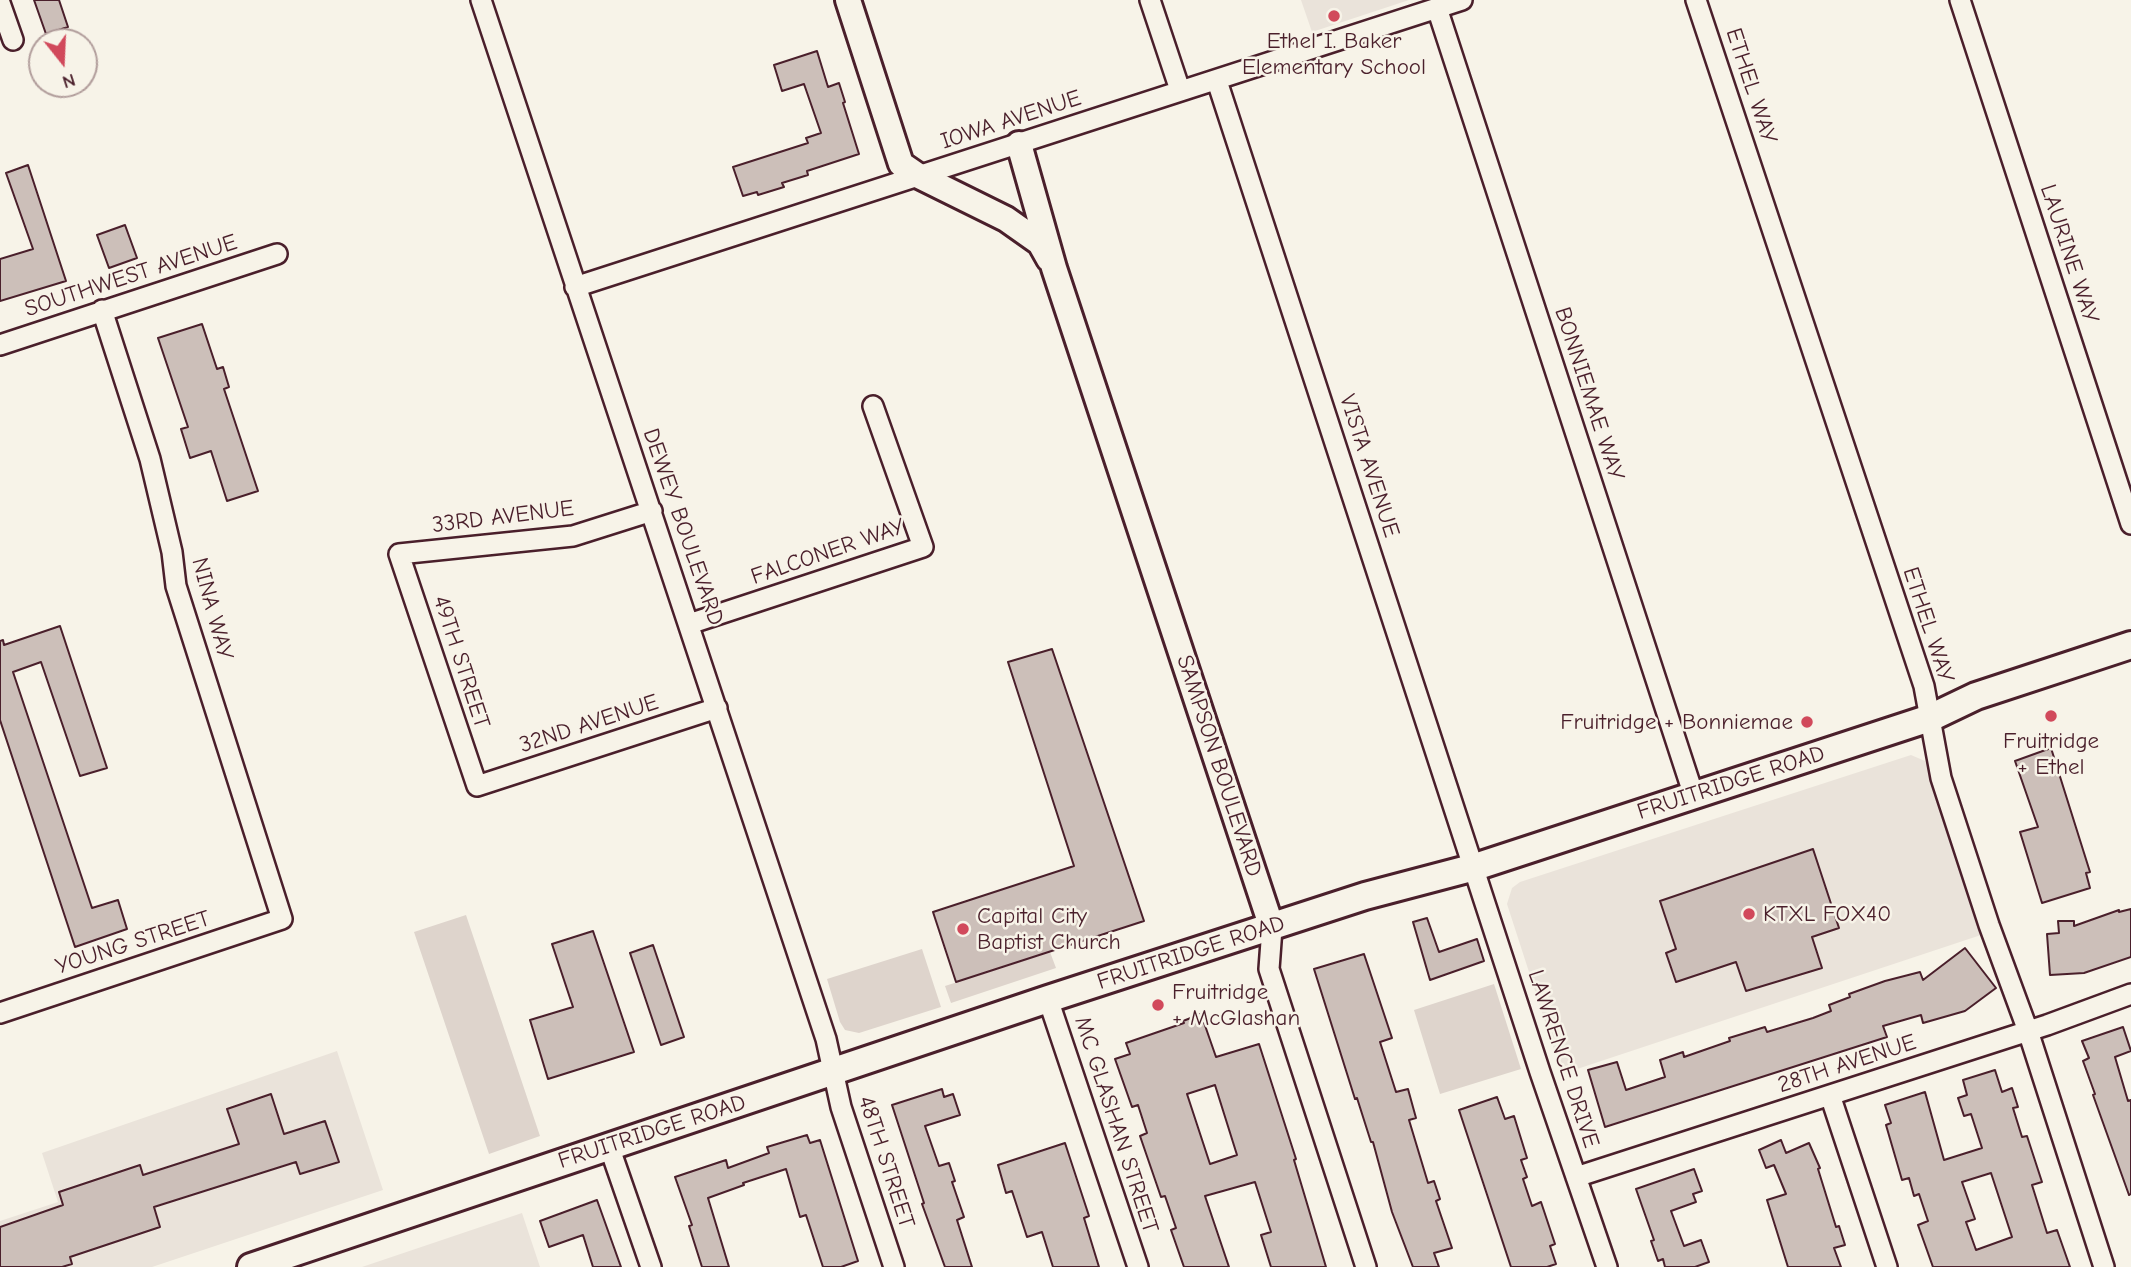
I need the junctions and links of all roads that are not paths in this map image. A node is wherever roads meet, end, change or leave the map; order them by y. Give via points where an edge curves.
1 (481, 0) edge
2 (848, 0) edge
3 (1150, 0) edge
4 (1462, 0) edge
5 (1696, 0) edge
6 (1960, 0) edge
7 (0, 3) edge
8 (1437, 8) junction
9 (13, 40) dead end
10 (1217, 81) junction
11 (1180, 90) junction
12 (1019, 144) junction
13 (917, 175) junction
14 (277, 254) dead end
15 (1054, 268) junction
16 (575, 287) junction
17 (102, 310) junction
18 (0, 345) edge
19 (873, 406) dead end
20 (652, 511) junction
21 (2131, 524) edge
22 (399, 554) joint
23 (689, 624) junction
24 (2131, 645) edge
25 (717, 708) junction
26 (1930, 718) junction
27 (477, 786) joint
28 (1694, 796) junction
29 (1475, 867) junction
30 (282, 919) joint
31 (1272, 928) junction
32 (2131, 994) edge
33 (1048, 999) junction
34 (0, 1013) edge
35 (2028, 1031) junction
36 (833, 1072) junction
37 (1830, 1095) junction
38 (609, 1146) junction
39 (1576, 1177) junction
40 (251, 1267) edge
41 (651, 1267) edge
42 (894, 1267) edge
43 (1138, 1267) edge
44 (1366, 1267) edge
45 (1606, 1267) edge
46 (1887, 1267) edge
47 (2104, 1267) edge

1 - 16 street, DEWEY BOULEVARD
2 - 13 street, SAMPSON BOULEVARD via 901,164
3 - 11 street
4 - 8 street, IOWA AVENUE
5 - 26 street, ETHEL WAY via 1924,687
6 - 21 street, LAURINE WAY
7 - 9 street
8 - 10 street, IOWA AVENUE
8 - 28 street, BONNIEMAE WAY
10 - 11 street, IOWA AVENUE
10 - 29 street, VISTA AVENUE
11 - 12 street, IOWA AVENUE
12 - 13 street, IOWA AVENUE
12 - 15 street, SAMPSON BOULEVARD
13 - 15 street, SAMPSON BOULEVARD via 1006,219 1040,243
13 - 16 street, IOWA AVENUE
14 - 17 street, SOUTHWEST AVENUE
15 - 31 street, SAMPSON BOULEVARD
16 - 20 street, DEWEY BOULEVARD
17 - 18 street, SOUTHWEST AVENUE
17 - 30 street, NINA WAY via 150,459 176,586
19 - 23 street, FALCONER WAY via 923,547
20 - 22 street, 33RD AVENUE via 573,536
20 - 23 street, DEWEY BOULEVARD
22 - 27 street, 49TH STREET
23 - 25 street, DEWEY BOULEVARD
24 - 26 main road, FRUITRIDGE ROAD via 1976,696
25 - 27 street, 32ND AVENUE
25 - 36 street, DEWEY BOULEVARD
26 - 28 main road, FRUITRIDGE ROAD
26 - 35 street, ETHEL WAY via 1941,778
28 - 29 main road, FRUITRIDGE ROAD
29 - 31 main road, FRUITRIDGE ROAD via 1365,895
29 - 39 street, LAWRENCE DRIVE
30 - 34 street, YOUNG STREET
31 - 33 main road, FRUITRIDGE ROAD
31 - 44 street, SAMPSON BOULEVARD via 1269,969
32 - 35 street, 28TH AVENUE
33 - 36 main road, FRUITRIDGE ROAD
33 - 43 street, MC GLASHAN STREET
35 - 37 street, 28TH AVENUE
35 - 47 street, ETHEL WAY
36 - 38 main road, FRUITRIDGE ROAD
36 - 42 street, 48TH STREET
37 - 39 street, 28TH AVENUE
37 - 46 street
38 - 40 main road, FRUITRIDGE ROAD
38 - 41 street
39 - 45 street, LAWRENCE DRIVE

